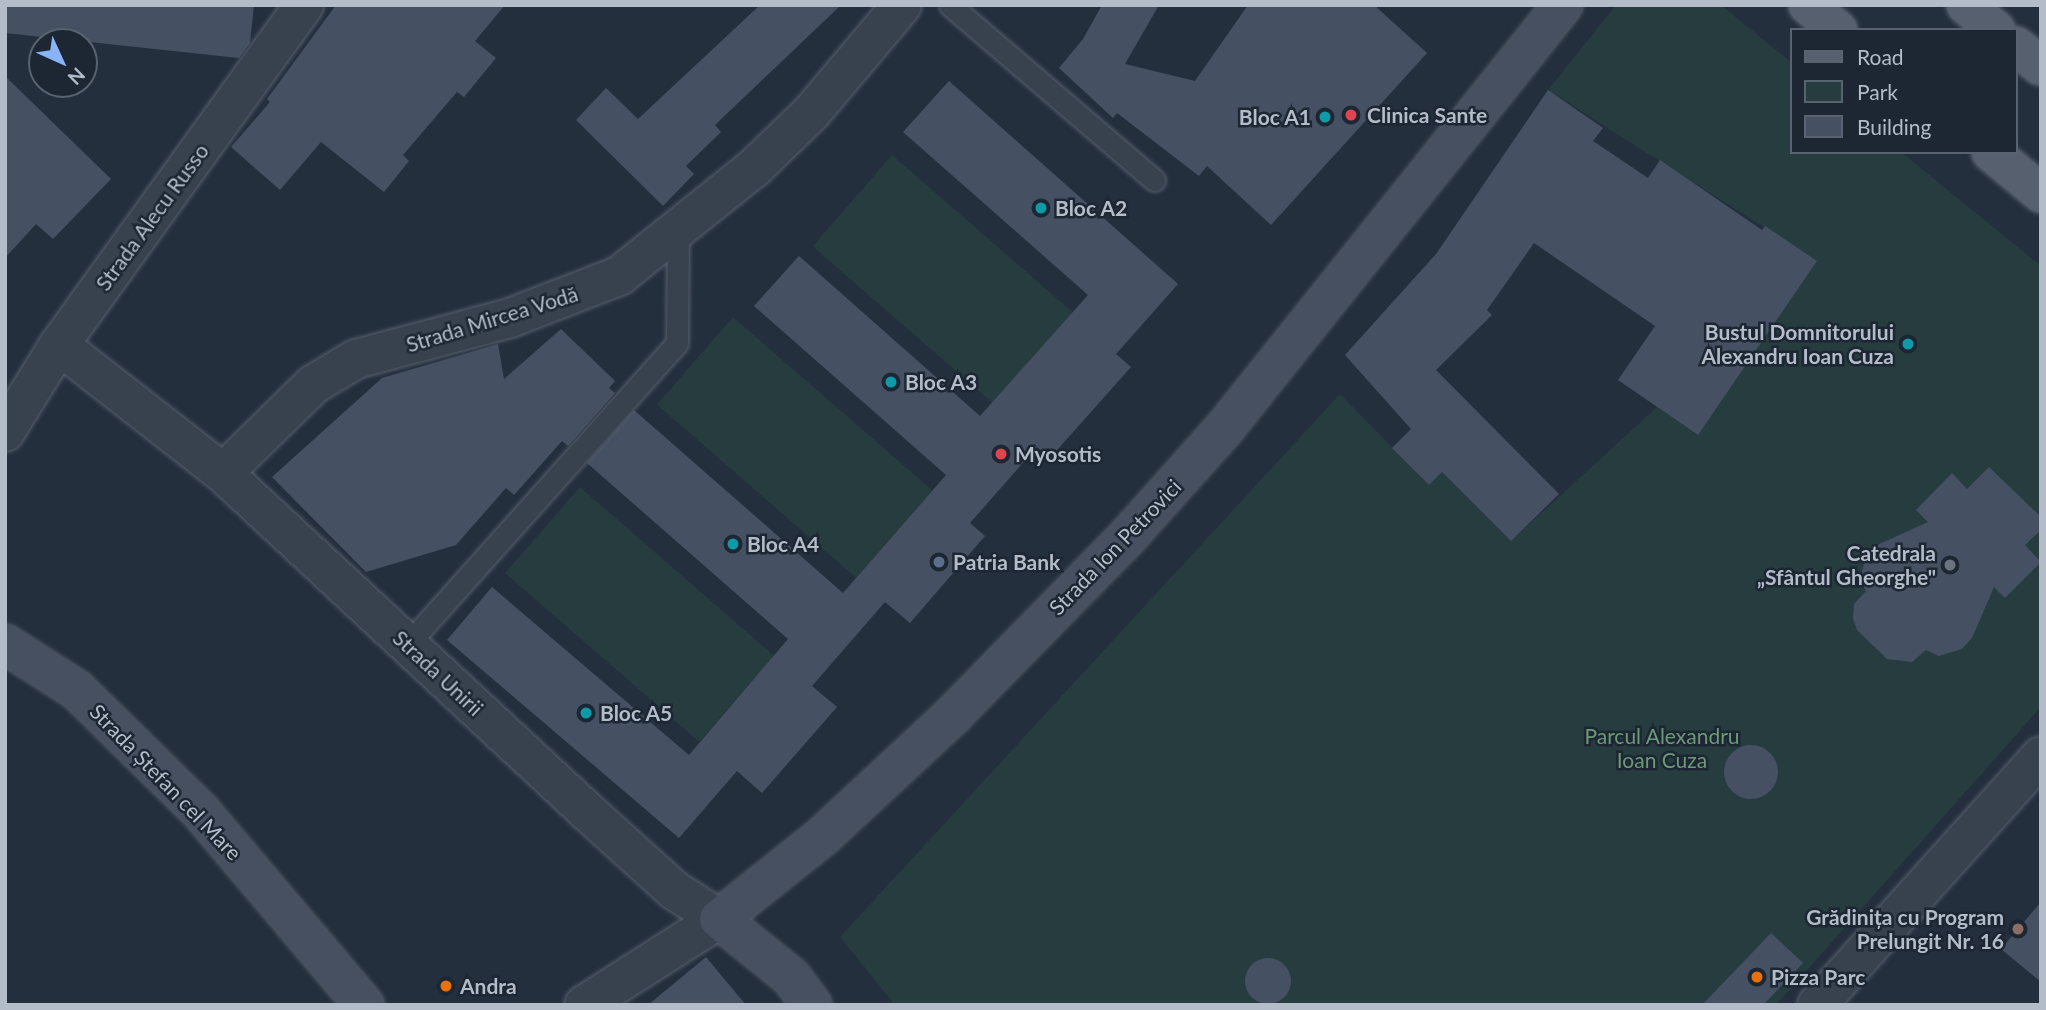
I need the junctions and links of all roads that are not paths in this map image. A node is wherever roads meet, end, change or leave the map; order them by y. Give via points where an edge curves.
1 (304, 5) edge
2 (902, 5) edge
3 (950, 5) edge
4 (1563, 5) edge
5 (1808, 5) edge
6 (1966, 5) edge
7 (1836, 28) edge
8 (1994, 28) edge
9 (1992, 154) edge
10 (1154, 180) dead end
11 (2041, 193) edge
12 (678, 229) junction
13 (60, 345) junction
14 (5, 432) edge
15 (223, 474) junction
16 (5, 644) edge
17 (407, 645) junction
18 (2041, 757) edge
19 (719, 919) junction
20 (364, 1005) edge
21 (584, 1005) edge
22 (812, 1005) edge
23 (1817, 1005) edge

1 - 13 street, Strada Alecu Russo
2 - 12 street, Strada Mircea Vodă via 811,113 754,168
3 - 10 lane
4 - 19 main road, Strada Ion Petrovici via 1224,429 1130,534 953,715 822,836
5 - 7 main road
6 - 8 main road
9 - 11 main road
12 - 15 street, Strada Mircea Vodă via 619,276 569,297 510,318 356,359 314,384
12 - 17 lane via 677,343
13 - 14 street, Strada Alecu Russo
13 - 15 street, Strada Unirii
15 - 17 street, Strada Unirii
16 - 20 main road, Strada Ștefan cel Mare via 77,690 201,812
17 - 19 street, Strada Unirii via 674,890
18 - 23 street
19 - 21 street, Strada Ion Petrovici
19 - 22 main road, Strada Unirii via 791,976

